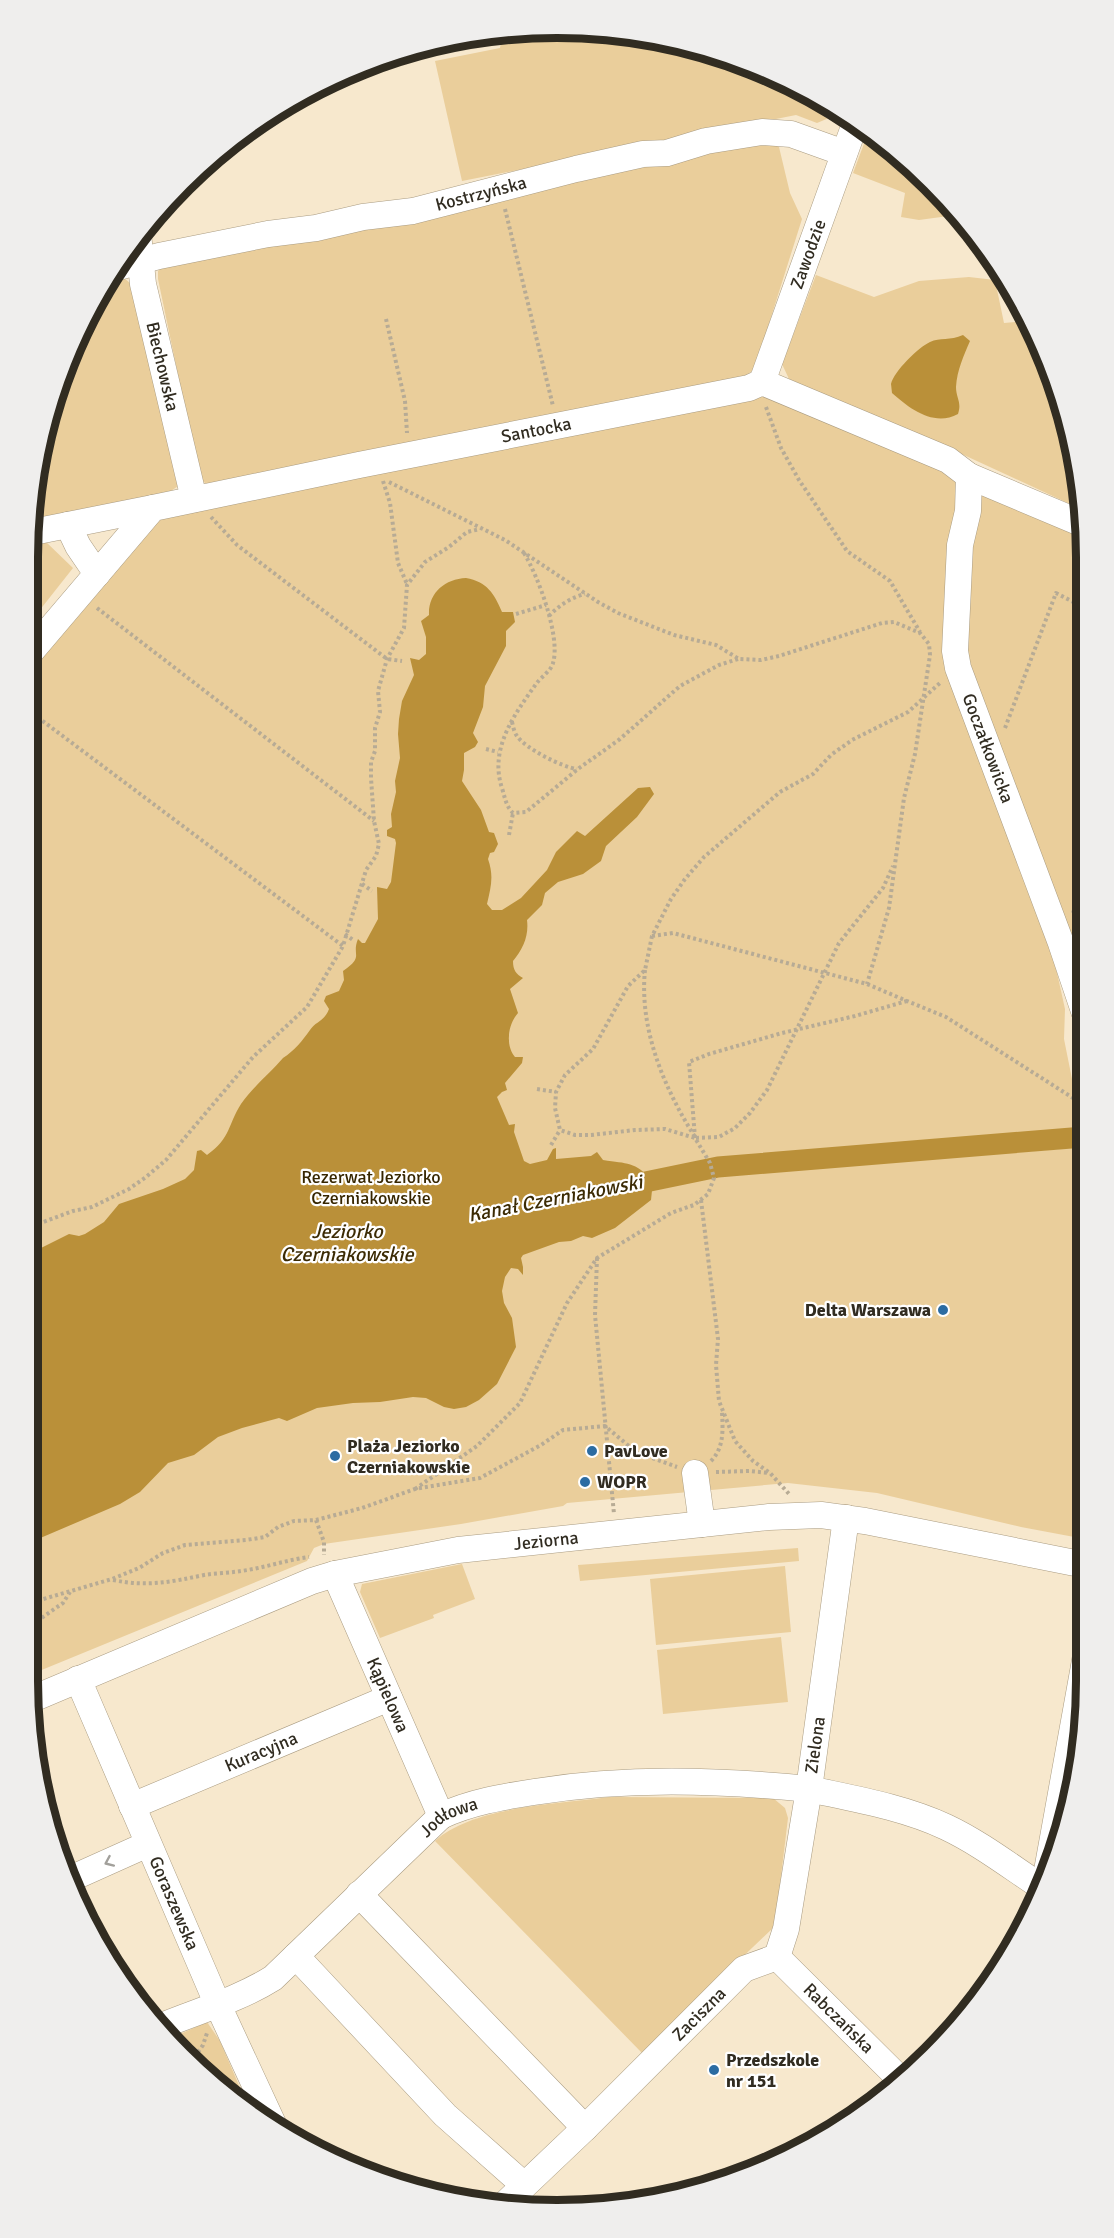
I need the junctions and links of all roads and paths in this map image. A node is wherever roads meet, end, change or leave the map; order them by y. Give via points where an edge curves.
1 (853, 130) edge
2 (844, 153) junction
3 (500, 188) junction
4 (140, 248) edge
5 (141, 262) junction
6 (127, 265) edge
7 (386, 319) dead end
8 (762, 382) junction
9 (560, 426) junction
10 (408, 456) junction
11 (969, 476) junction
12 (194, 499) junction
13 (153, 508) junction
14 (1075, 521) edge
15 (68, 525) junction
16 (480, 529) junction
17 (39, 531) edge
18 (524, 552) junction
19 (97, 574) junction
20 (408, 585) junction
21 (585, 594) junction
22 (80, 595) junction
23 (1076, 603) edge
24 (546, 605) junction
25 (516, 614) dead end
26 (549, 616) junction
27 (920, 633) junction
28 (38, 643) edge
29 (387, 659) junction
30 (739, 659) junction
31 (402, 661) dead end
32 (924, 697) junction
33 (38, 717) edge
34 (512, 722) junction
35 (1002, 734) dead end
36 (486, 749) dead end
37 (498, 752) junction
38 (578, 769) junction
39 (513, 813) junction
40 (374, 821) junction
41 (509, 835) dead end
42 (896, 859) junction
43 (362, 884) junction
44 (372, 891) dead end
45 (345, 934) junction
46 (652, 936) junction
47 (353, 940) dead end
48 (343, 946) junction
49 (645, 970) junction
50 (823, 973) junction
51 (867, 984) junction
52 (1076, 987) edge
53 (907, 1001) junction
54 (795, 1030) junction
55 (537, 1089) dead end
56 (556, 1092) junction
57 (1076, 1098) edge
58 (560, 1130) junction
59 (695, 1138) junction
60 (551, 1145) dead end
61 (701, 1200) junction
62 (38, 1224) edge
63 (597, 1258) junction
64 (721, 1406) junction
65 (605, 1426) junction
66 (700, 1469) joint
67 (415, 1489) junction
68 (798, 1516) junction
69 (846, 1518) junction
70 (316, 1520) junction
71 (702, 1524) junction
72 (615, 1533) junction
73 (1076, 1563) edge
74 (335, 1574) junction
75 (112, 1579) junction
76 (71, 1591) junction
77 (38, 1602) edge
78 (38, 1620) edge
79 (78, 1679) junction
80 (38, 1696) edge
81 (389, 1698) junction
82 (1075, 1717) edge
83 (809, 1789) junction
84 (132, 1806) junction
85 (441, 1816) junction
86 (1054, 1831) edge
87 (148, 1844) junction
88 (76, 1876) edge
89 (1035, 1884) edge
90 (359, 1894) junction
91 (296, 1956) junction
92 (777, 1957) junction
93 (217, 2004) junction
94 (166, 2024) edge
95 (896, 2075) edge
96 (268, 2113) edge
97 (585, 2128) junction
98 (513, 2198) edge

1 - 2 street, Zawodzie
2 - 3 street, Kostrzyńska via 791,134 762,132 706,141 667,153 643,154
2 - 8 street, Zawodzie
3 - 5 street, Kostrzyńska via 413,211 268,234
3 - 9 path
4 - 5 street, Biechowska
5 - 6 street, Kostrzyńska
5 - 12 street, Biechowska
7 - 10 path via 405,401
8 - 9 street, Santocka via 749,388
8 - 11 street via 948,460
8 - 27 path via 764,402 781,448 799,480 847,551 890,581
9 - 10 street, Santocka
10 - 12 street, Santocka
11 - 14 street
11 - 52 street, Goczałkowicka via 968,511 960,545 955,651 958,668
12 - 13 street, Santocka
12 - 29 path via 237,544
13 - 15 street, Santocka
13 - 19 street
15 - 17 street, Santocka
15 - 19 street
16 - 18 path
16 - 20 path via 467,532 425,562
16 - 20 path via 382,478 390,503 398,563
18 - 21 path
18 - 24 path
19 - 22 street
20 - 29 path via 408,620
21 - 26 path
21 - 30 path via 618,613 674,635 716,645
22 - 28 street
22 - 40 path
23 - 35 path via 1056,593
24 - 25 path
24 - 26 path
26 - 34 path via 553,666 537,682
27 - 30 path via 894,622 882,623 779,656
27 - 32 path via 929,644 930,655
29 - 31 path
29 - 40 path via 378,690 380,712 371,762
30 - 38 path via 718,665 680,686 620,739
32 - 42 path
32 - 46 path via 908,712 852,740 813,774 780,792 704,857 671,899
33 - 48 path
34 - 37 path
34 - 38 path via 517,736 537,752 565,768
36 - 37 path
37 - 39 path via 498,778 507,807
38 - 39 path via 526,812
39 - 41 path
40 - 43 path via 379,844
42 - 50 path via 884,888 839,943
42 - 51 path via 889,908
43 - 44 path
43 - 45 path
45 - 47 path
45 - 48 path
46 - 49 path
46 - 50 path via 673,933
48 - 62 path via 307,1007 253,1057 166,1160 129,1189 92,1207
49 - 56 path via 628,986 593,1049 565,1075
49 - 59 path via 645,1011 658,1061 676,1108
50 - 51 path
50 - 54 path
51 - 53 path
53 - 54 path
53 - 57 path via 946,1017
54 - 59 path via 767,1090 750,1113 719,1137
54 - 59 path via 689,1062
55 - 56 path
56 - 58 path
58 - 59 path via 591,1136 665,1129
58 - 60 path
59 - 61 path via 714,1178
61 - 63 path via 671,1213
61 - 64 path via 718,1339 716,1365
63 - 65 path via 596,1314
63 - 67 path via 567,1303 520,1403 477,1446
64 - 66 path via 723,1432 718,1453
64 - 68 path via 735,1441 792,1497
65 - 67 path via 563,1430 480,1478
65 - 72 path
66 - 71 street
67 - 70 path
68 - 69 street, Jeziorna
68 - 71 street, Jeziorna
69 - 73 street, Jeziorna
69 - 83 street, Zielona
70 - 75 path via 294,1521 265,1536 246,1540 185,1545
70 - 75 path via 325,1556 184,1581 139,1583
71 - 72 street, Jeziorna
72 - 74 street, Jeziorna via 458,1550
74 - 79 street, Jeziorna
74 - 81 street, Kąpielowa
75 - 76 path
76 - 77 path
76 - 78 path via 63,1603
79 - 80 street, Jeziorna
79 - 84 street, Goraszewska
81 - 84 street, Kuracyjna
81 - 85 street, Kąpielowa
82 - 86 street
83 - 85 street, Jodłowa via 710,1781 615,1782 489,1799
83 - 89 street, Zielona via 890,1806 944,1826
83 - 92 street via 786,1929
84 - 87 street, Goraszewska
85 - 90 street, Jodłowa
87 -> 88 street
87 - 93 street, Goraszewska
90 - 91 street, Jodłowa
90 - 97 street
91 - 93 street, Jodłowa via 273,1978
91 - 98 street via 444,2115
92 - 95 street, Rabczańska
92 - 97 street, Zaciszna via 744,1969
93 - 94 street, Jodłowa
93 - 96 street, Goraszewska
97 - 98 street, Zaciszna

